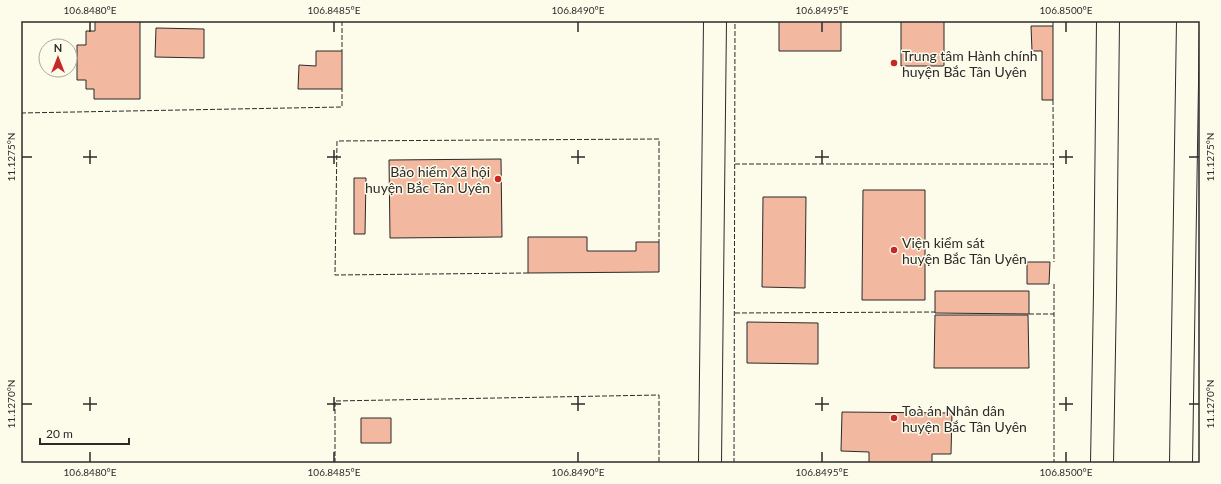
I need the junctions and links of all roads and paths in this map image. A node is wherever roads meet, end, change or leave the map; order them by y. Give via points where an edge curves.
1 (715, 21) edge
2 (1108, 21) edge
3 (1188, 21) edge
4 (710, 463) edge
5 (1102, 463) edge
6 (1181, 463) edge

1 - 4 street
2 - 5 street
3 - 6 street

